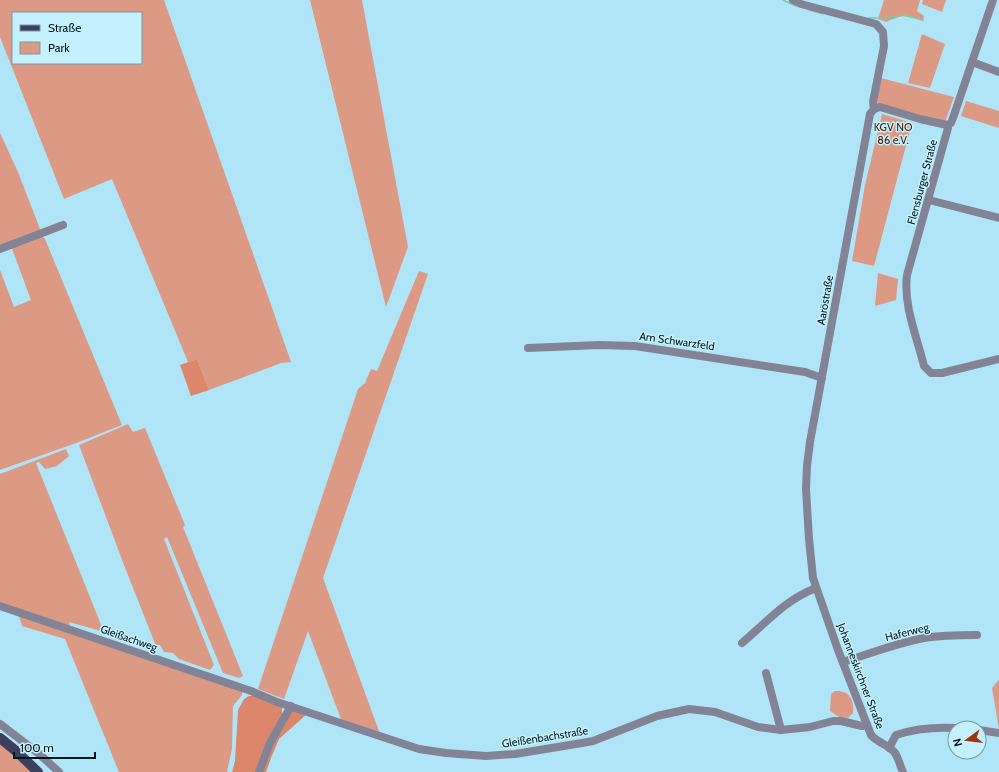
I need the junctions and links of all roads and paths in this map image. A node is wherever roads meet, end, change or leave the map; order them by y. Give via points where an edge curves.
1 (793, 0) edge
2 (993, 0) edge
3 (972, 62) junction
4 (999, 72) edge
5 (874, 109) junction
6 (947, 125) junction
7 (929, 200) junction
8 (999, 218) edge
9 (63, 225) dead end
10 (0, 249) edge
11 (528, 348) dead end
12 (999, 359) edge
13 (822, 378) junction
14 (813, 578) joint
15 (816, 588) junction
16 (0, 606) edge
17 (977, 634) dead end
18 (742, 643) dead end
19 (843, 662) junction
20 (766, 673) dead end
21 (251, 691) joint
22 (291, 706) junction
23 (0, 724) edge
24 (868, 725) junction
25 (947, 728) edge
26 (781, 730) junction
27 (987, 731) edge
28 (999, 733) edge
29 (0, 738) edge
30 (889, 748) junction
31 (38, 772) edge
32 (59, 772) edge
33 (259, 772) edge
34 (902, 772) edge

1 - 5 street, Aaröstraße via 876,24 882,29 884,46 873,102
2 - 3 street, Flensburger Straße
3 - 4 street
3 - 6 street, Flensburger Straße via 953,118
5 - 6 street via 880,107
5 - 13 street, Aaröstraße via 870,114 858,174
6 - 7 street, Flensburger Straße
7 - 8 street
7 - 12 street, Flensburger Straße via 906,282 908,304 924,366 931,373 942,373
9 - 10 street
11 - 13 street, Am Schwarzfeld via 635,346 804,372
13 - 14 street, Aaröstraße via 806,476
14 - 15 street, Johanneskirchner Straße
15 - 18 street via 789,601
15 - 19 street, Johanneskirchner Straße
16 - 21 street, Gleißachweg
17 - 19 street, Haferweg via 914,640
19 - 24 street, Johanneskirchner Straße
20 - 26 street
21 - 22 street, Gleißenbachstraße
22 - 26 street, Gleißenbachstraße via 419,749 486,756 515,754 593,741 657,716 690,709 715,712 758,727
22 - 33 street via 270,743
23 - 32 street
24 - 26 street, Gleißenbachstraße via 833,721
24 - 30 street, Johanneskirchner Straße via 874,738
25 - 30 street via 901,733 896,735
27 - 28 street
29 - 31 main road
30 - 34 street, Johanneskirchner Straße via 898,758

